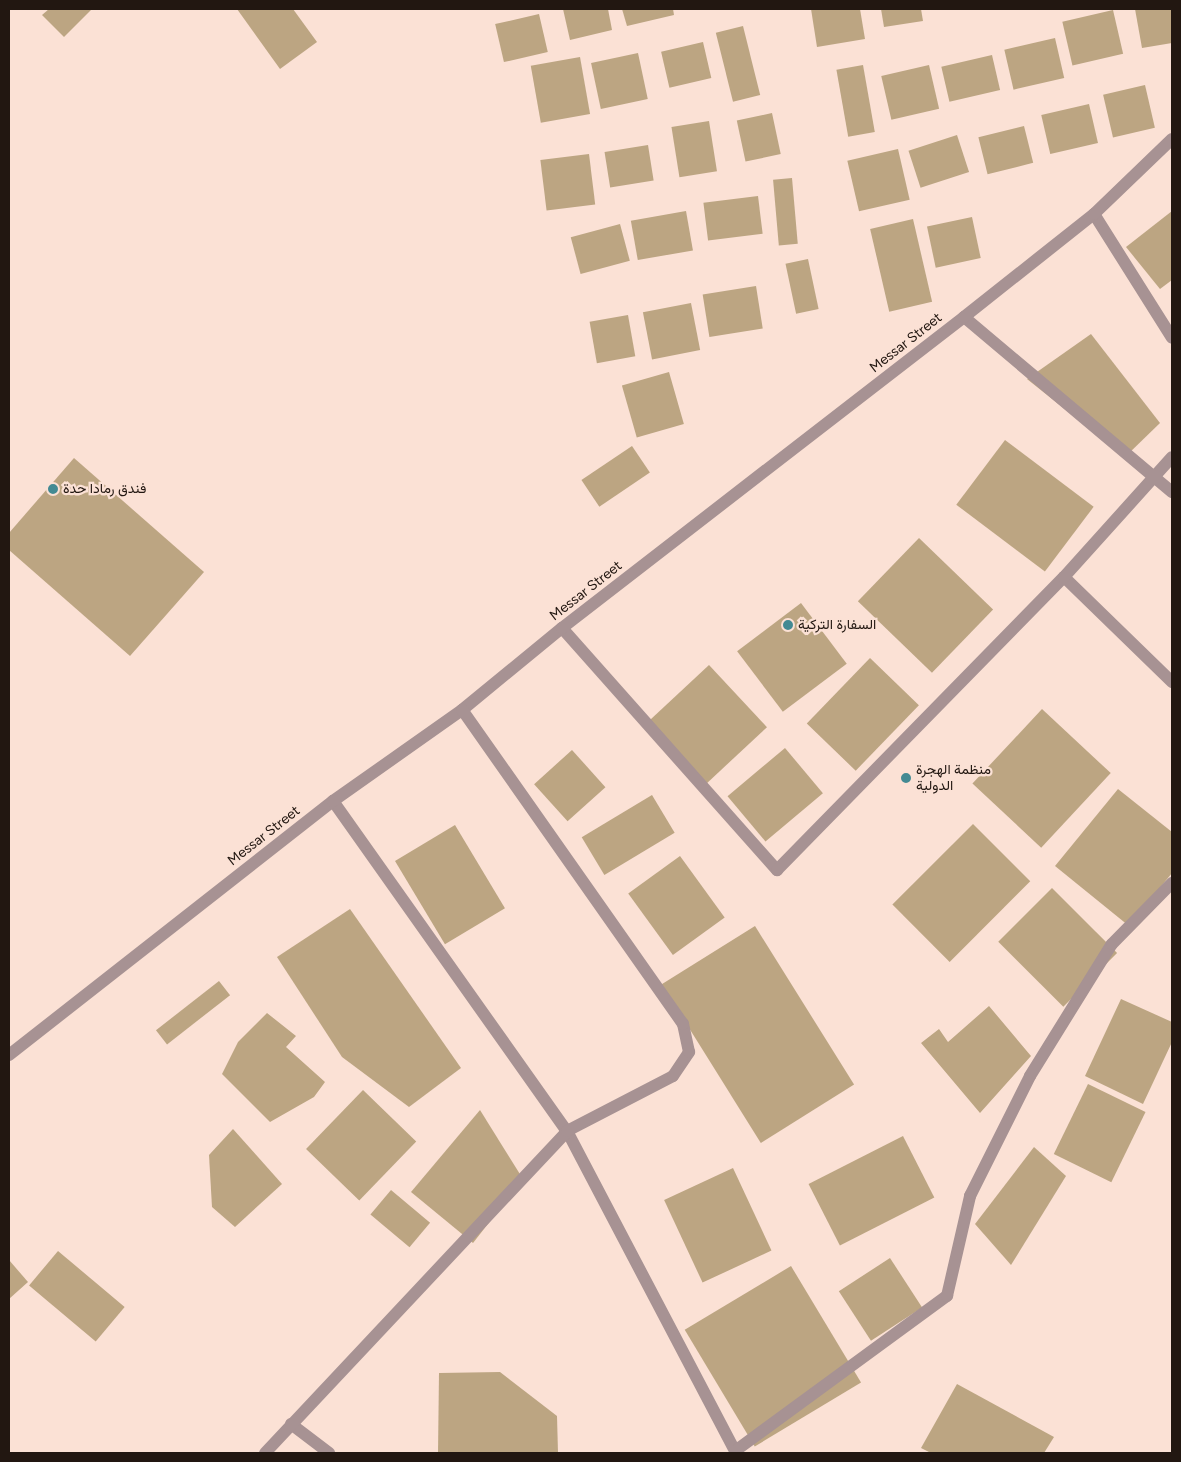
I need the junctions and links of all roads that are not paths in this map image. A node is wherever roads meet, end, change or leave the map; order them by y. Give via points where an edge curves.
1 (1172, 139) edge
2 (1094, 214) junction
3 (964, 317) junction
4 (1172, 338) edge
5 (1172, 457) edge
6 (1154, 476) junction
7 (1172, 492) edge
8 (1064, 577) junction
9 (562, 628) junction
10 (1172, 682) edge
11 (462, 710) junction
12 (332, 801) junction
13 (1172, 883) edge
14 (9, 1055) edge
15 (567, 1131) junction
16 (292, 1424) junction
17 (736, 1452) edge
18 (265, 1453) edge
19 (329, 1453) edge

1 - 2 street, Messar Street
2 - 3 street, Messar Street
2 - 4 street
3 - 6 street
3 - 9 street, Messar Street
5 - 6 street
6 - 7 street
6 - 8 street
8 - 9 street via 777,870
8 - 10 street
9 - 11 street, Messar Street
11 - 12 street, Messar Street
11 - 15 street via 683,1024 689,1052 673,1076
12 - 14 street, Messar Street
12 - 15 street
13 - 17 street via 1112,944 1030,1076 970,1196 947,1296
15 - 16 street
15 - 17 street
16 - 18 street
16 - 19 street

